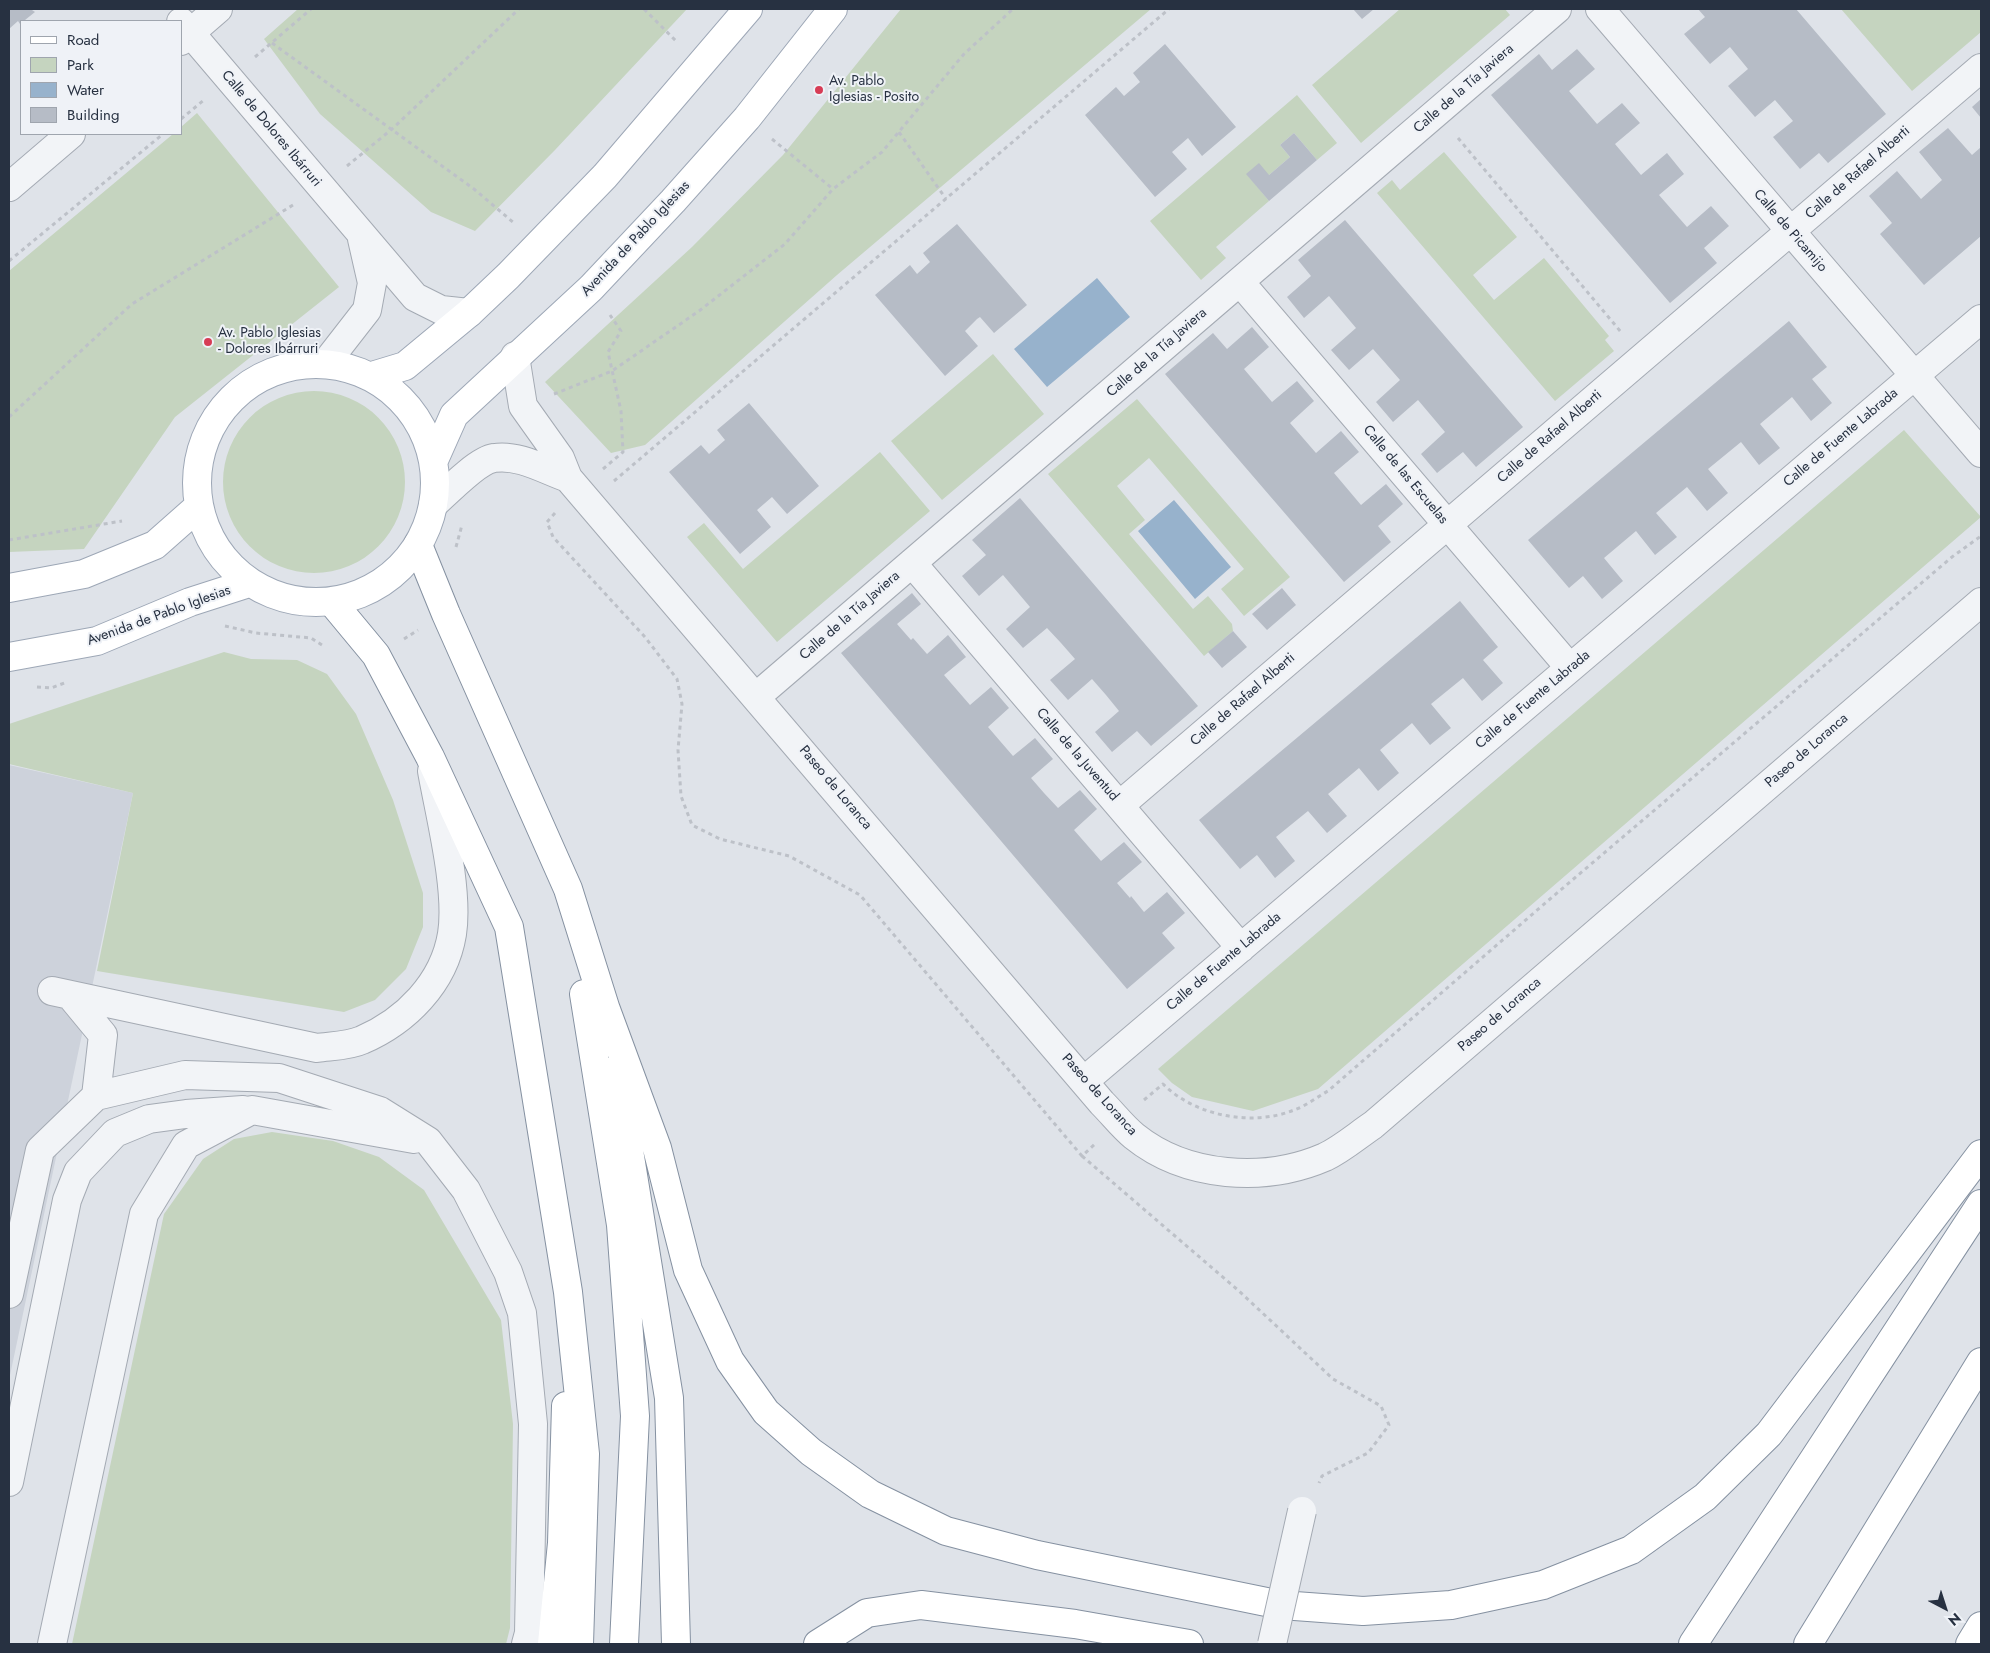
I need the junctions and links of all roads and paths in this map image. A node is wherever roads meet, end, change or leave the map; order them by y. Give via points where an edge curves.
1 (170, 9) edge
2 (218, 9) edge
3 (519, 9) edge
4 (748, 9) edge
5 (833, 9) edge
6 (1013, 9) edge
7 (1169, 9) edge
8 (1557, 9) edge
9 (1600, 9) edge
10 (177, 20) edge
11 (183, 29) edge
12 (1981, 68) edge
13 (1437, 112) junction
14 (899, 132) junction
15 (70, 135) edge
16 (162, 135) edge
17 (9, 186) edge
18 (321, 188) junction
19 (946, 198) junction
20 (1791, 231) junction
21 (362, 236) junction
22 (9, 261) edge
23 (1240, 282) junction
24 (469, 313) junction
25 (1981, 319) edge
26 (515, 356) junction
27 (1642, 358) junction
28 (325, 364) junction
29 (1915, 375) junction
30 (372, 376) junction
31 (523, 406) junction
32 (9, 417) edge
33 (1981, 453) edge
34 (434, 460) junction
35 (575, 486) junction
36 (433, 505) junction
37 (198, 507) junction
38 (462, 523) dead end
39 (1447, 525) junction
40 (9, 540) edge
41 (155, 545) junction
42 (418, 545) junction
43 (454, 553) dead end
44 (912, 563) junction
45 (249, 583) junction
46 (9, 588) edge
47 (190, 602) junction
48 (332, 602) junction
49 (1981, 602) edge
50 (446, 614) junction
51 (329, 650) dead end
52 (376, 655) junction
53 (9, 657) edge
54 (1570, 668) junction
55 (757, 696) junction
56 (430, 757) junction
57 (1120, 805) junction
58 (568, 889) junction
59 (1241, 948) junction
60 (605, 1007) junction
61 (1084, 1080) junction
62 (96, 1096) junction
63 (252, 1110) junction
64 (428, 1141) junction
65 (1981, 1154) edge
66 (1082, 1156) dead end
67 (1981, 1204) edge
68 (568, 1292) junction
69 (9, 1294) edge
70 (1981, 1362) edge
71 (9, 1482) edge
72 (1302, 1511) joint
73 (1981, 1626) edge
74 (52, 1644) edge
75 (526, 1644) edge
76 (552, 1644) edge
77 (579, 1644) edge
78 (624, 1644) edge
79 (676, 1644) edge
80 (818, 1644) edge
81 (1189, 1644) edge
82 (1272, 1644) edge
83 (1693, 1644) edge
84 (1808, 1644) edge
85 (1970, 1644) edge

1 - 10 street, Calle de Dolores Ibárruri
2 - 11 street
3 - 18 path via 392,129
4 - 24 main road via 605,176
5 - 26 main road, Avenida de Pablo Iglesias via 747,118 673,201 591,288
6 - 14 path via 964,54
7 - 19 path
8 - 13 street, Calle de la Tía Javiera
9 - 20 street, Calle de Picamijo
11 - 18 street, Calle de Dolores Ibárruri
12 - 20 street, Calle de Rafael Alberti
13 - 23 street, Calle de la Tía Javiera
13 - 27 path
14 - 19 path
14 - 31 path via 882,152 833,190 785,244 699,312 612,372
15 - 17 street
16 - 22 path
18 - 21 street, Calle de Dolores Ibárruri
18 - 32 path via 132,304
19 - 35 path via 617,480
20 - 27 street, Calle de Rafael Alberti
20 - 29 street, Calle de Picamijo
21 - 24 street, Calle de Dolores Ibárruri via 415,297 441,310
21 - 28 street, Calle de Dolores Ibárruri via 372,283 368,310
23 - 39 street, Calle de las Escuelas
23 - 44 street, Calle de la Tía Javiera
24 - 30 main road via 405,366
25 - 29 street, Calle de Fuente Labrada
26 - 31 street, Paseo de Loranca
26 - 34 main road, Avenida de Pablo Iglesias via 454,415
27 - 39 street, Calle de Rafael Alberti
28 - 30 main road
28 - 37 main road via 298,364 271,372 246,387 222,408 202,444 196,477
29 - 33 street, Calle de Picamijo
29 - 54 street, Calle de Fuente Labrada
30 - 34 main road via 397,395 420,424
31 - 35 street, Paseo de Loranca via 560,458
34 - 36 main road
35 - 36 street, Paseo de Loranca via 518,459 492,457 468,473
35 - 55 street, Paseo de Loranca
36 - 42 main road via 429,524
37 - 41 main road
37 - 45 main road via 207,534 224,561
38 - 43 path
39 - 54 street, Calle de las Escuelas
39 - 57 street, Calle de Rafael Alberti
40 - 41 path via 138,518
41 - 46 main road via 84,574
42 - 48 main road via 395,573 366,592
42 - 50 main road
44 - 55 street, Calle de la Tía Javiera
44 - 57 street, Calle de la Juventud
45 - 47 main road, Avenida de Pablo Iglesias
45 - 48 main road via 280,598
47 - 51 path via 207,630 225,626 256,633 312,638
47 - 53 main road, Avenida de Pablo Iglesias via 97,641
48 - 52 main road
49 - 61 street, Paseo de Loranca via 1373,1125 1326,1156 1272,1172 1218,1172 1170,1158 1135,1136
50 - 52 path
50 - 58 main road
52 - 56 main road
54 - 59 street, Calle de Fuente Labrada
55 - 61 street, Paseo de Loranca
56 - 62 street via 452,889 452,934 438,977 403,1018 361,1041 317,1048 61,993 103,1035
56 - 68 main road via 509,927
57 - 59 street, Calle de la Juventud
58 - 60 main road
58 - 78 main road via 621,1225 635,1416
59 - 61 street, Calle de Fuente Labrada
60 - 65 main road via 658,1148 688,1270 730,1361 766,1412 811,1452 870,1494 946,1531 1037,1555 1281,1605 1363,1611 1451,1605 1543,1585 1631,1550 1704,1497 1770,1434
60 - 79 main road via 669,1398
62 - 64 street via 185,1074 279,1078 380,1111
62 - 69 street via 40,1150
63 - 64 street
63 - 71 street via 149,1119 115,1134 78,1172 67,1200
63 - 74 street via 186,1145 144,1214
64 - 75 street via 466,1190 508,1272 522,1313 533,1424 529,1633
66 - 72 path via 1239,1291 1333,1379 1381,1406 1390,1425 1368,1452 1322,1476
67 - 83 main road
68 - 76 main road via 562,1543
68 - 77 main road via 585,1454
70 - 84 main road
72 - 82 street, bridge
73 - 85 main road
80 - 81 main road via 867,1613 921,1604 1057,1621

